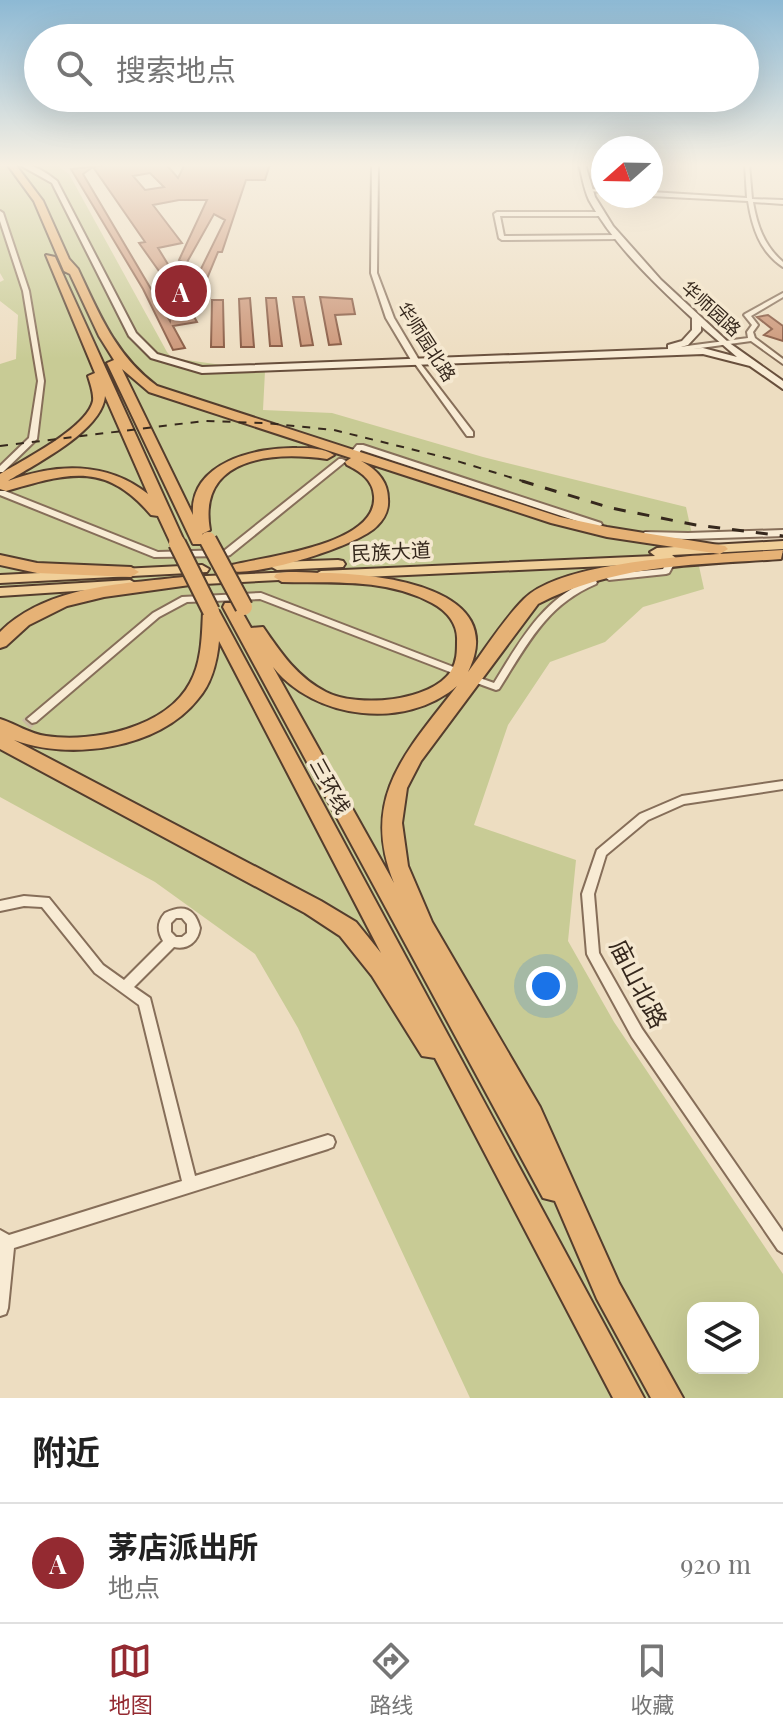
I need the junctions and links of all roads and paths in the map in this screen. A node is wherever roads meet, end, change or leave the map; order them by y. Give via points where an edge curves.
1 (5, 229) edge
2 (39, 229) edge
3 (50, 229) edge
4 (79, 229) edge
5 (374, 229) edge
6 (500, 229) edge
7 (613, 229) edge
8 (759, 229) edge
9 (618, 237) junction
10 (64, 260) junction
11 (783, 265) edge
12 (783, 295) edge
13 (73, 313) junction
14 (695, 319) junction
15 (752, 339) junction
16 (725, 344) junction
17 (659, 352) junction
18 (114, 355) junction
19 (415, 360) junction
20 (783, 362) edge
21 (752, 364) junction
22 (783, 386) edge
23 (470, 434) dead end
24 (356, 451) dead end
25 (342, 461) dead end
26 (0, 470) edge
27 (1, 487) edge
28 (783, 533) edge
29 (203, 537) junction
30 (177, 543) junction
31 (720, 549) junction
32 (782, 551) edge
33 (0, 560) edge
34 (670, 564) junction
35 (238, 568) junction
36 (131, 572) junction
37 (282, 577) junction
38 (0, 579) edge
39 (191, 581) junction
40 (0, 592) edge
41 (229, 608) junction
42 (257, 631) junction
43 (0, 642) edge
44 (453, 670) dead end
45 (477, 680) dead end
46 (32, 719) tunnel mouth
47 (0, 726) edge
48 (0, 741) edge
49 (783, 785) edge
50 (0, 906) edge
51 (423, 926) junction
52 (172, 941) dead end
53 (125, 988) junction
54 (328, 1142) dead end
55 (494, 1147) junction
56 (190, 1185) junction
57 (4, 1241) edge
58 (783, 1245) edge
59 (611, 1297) junction
60 (0, 1308) edge
61 (629, 1398) edge
62 (668, 1398) edge

1 - 26 street via 26,291 41,381 33,439
2 - 13 highway, 三环线
3 - 10 highway, 三环线
4 - 19 main road via 132,334 154,356 202,370
5 - 19 street, 华师园北路 via 374,273 390,318
6 - 9 street via 502,238
7 - 9 main road, 华师园路
8 - 11 street via 766,250
9 - 14 main road, 华师园路
10 - 18 highway
10 - 29 highway, 三环线
12 - 15 street via 747,315 755,325
13 - 27 highway via 99,401 95,410
13 - 30 highway, 三环线
14 - 16 main road, 华师园路
14 - 17 main road via 697,331 685,343
15 - 16 street
15 - 20 street
16 - 17 street
16 - 21 main road, 华师园路
17 - 19 main road
17 - 21 main road via 703,351
18 - 29 highway
18 - 31 highway via 153,389 466,491 569,523
19 - 23 street, 华师园北路
21 - 22 main road, 华师园路
24 - 28 street via 360,447 645,535
25 - 27 street via 227,553 157,555
27 - 30 highway via 58,471 109,476 149,501
29 - 35 highway via 200,507 208,483 224,468 261,455 322,453 366,468 377,481 383,508 358,535
29 - 41 highway, 三环线
30 - 41 highway, 三环线, bridge
31 - 32 main road, 民族大道
31 - 35 main road, 民族大道
32 - 34 highway
32 - 37 main road, 民族大道
33 - 36 highway via 37,568
34 - 45 street via 666,571 583,585 561,598 541,618 496,687
34 - 51 highway via 611,569 532,600 413,757 397,788 392,823 398,866
35 - 36 main road, 民族大道
36 - 38 main road, 民族大道
37 - 39 main road, 民族大道
37 - 42 highway via 397,584 423,592 453,608 465,626 469,652 464,667 444,689 424,700 360,706 330,701 301,686
39 - 40 main road, 民族大道
39 - 43 highway via 58,605 23,621
41 - 42 highway
41 - 47 highway via 193,695 142,729 71,745 45,743
41 - 55 highway, 三环线
41 - 59 highway, 三环线
42 - 51 highway
44 - 46 street via 261,596 185,599 156,615
48 - 55 highway via 348,929 380,969
49 - 58 street, 庙山北路 via 682,800 644,817 601,853 588,894 593,954 629,1020
50 - 53 street via 45,902 99,969
51 - 59 highway via 531,1116
52 - 53 street
53 - 56 street via 145,1002
54 - 56 street
55 - 61 highway, 三环线
56 - 57 street
57 - 60 street
59 - 62 highway, 三环线

